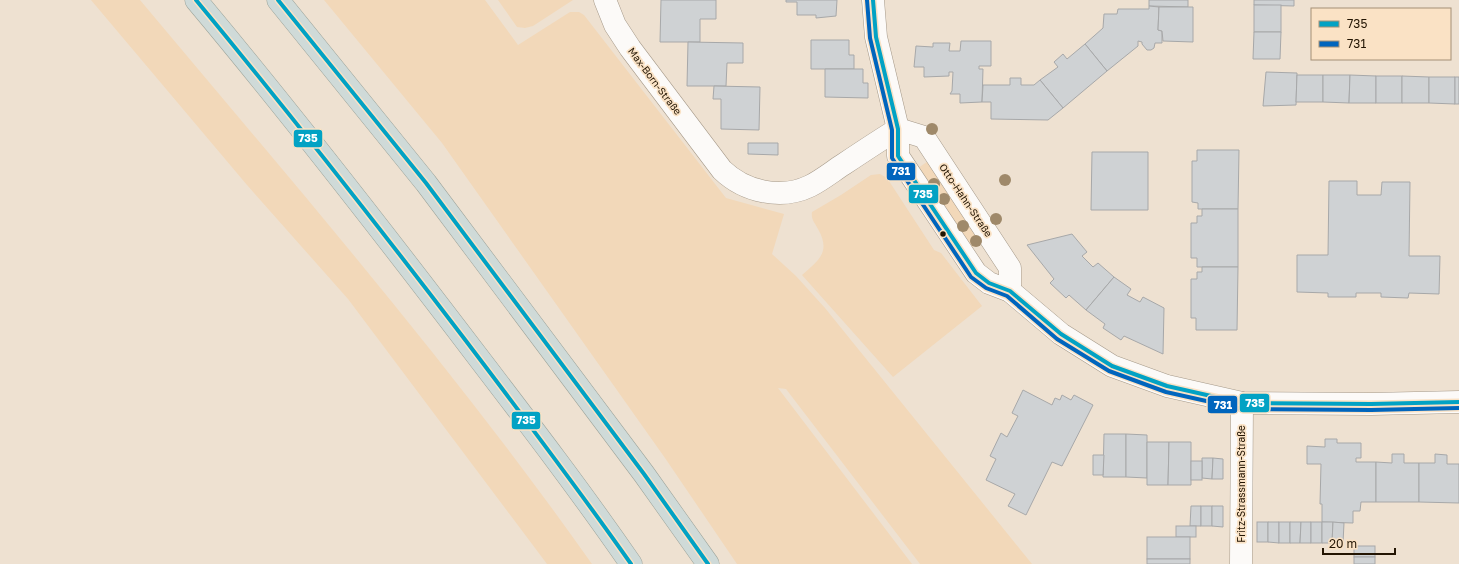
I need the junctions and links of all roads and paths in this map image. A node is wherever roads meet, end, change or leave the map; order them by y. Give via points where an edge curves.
1 (196, 0) edge
2 (278, 0) edge
3 (605, 0) edge
4 (872, 0) edge
5 (898, 128) junction
6 (1010, 291) junction
7 (1459, 402) edge
8 (1242, 403) junction
9 (631, 564) edge
10 (708, 564) edge
11 (1241, 564) edge

1 - 9 highway via 384,232 592,508
2 - 10 highway via 426,183 644,474
3 - 5 street, Max-Born-Straße via 615,25 630,48 722,170 731,178 755,190 785,193 811,186
4 - 5 street via 876,37
5 - 6 street, Otto-Hahn-Straße via 924,137 1010,268
5 - 6 street via 898,156 976,273 989,283
6 - 8 street via 1061,334 1112,366 1168,386
7 - 8 street
8 - 11 street, Fritz-Strassmann-Straße

